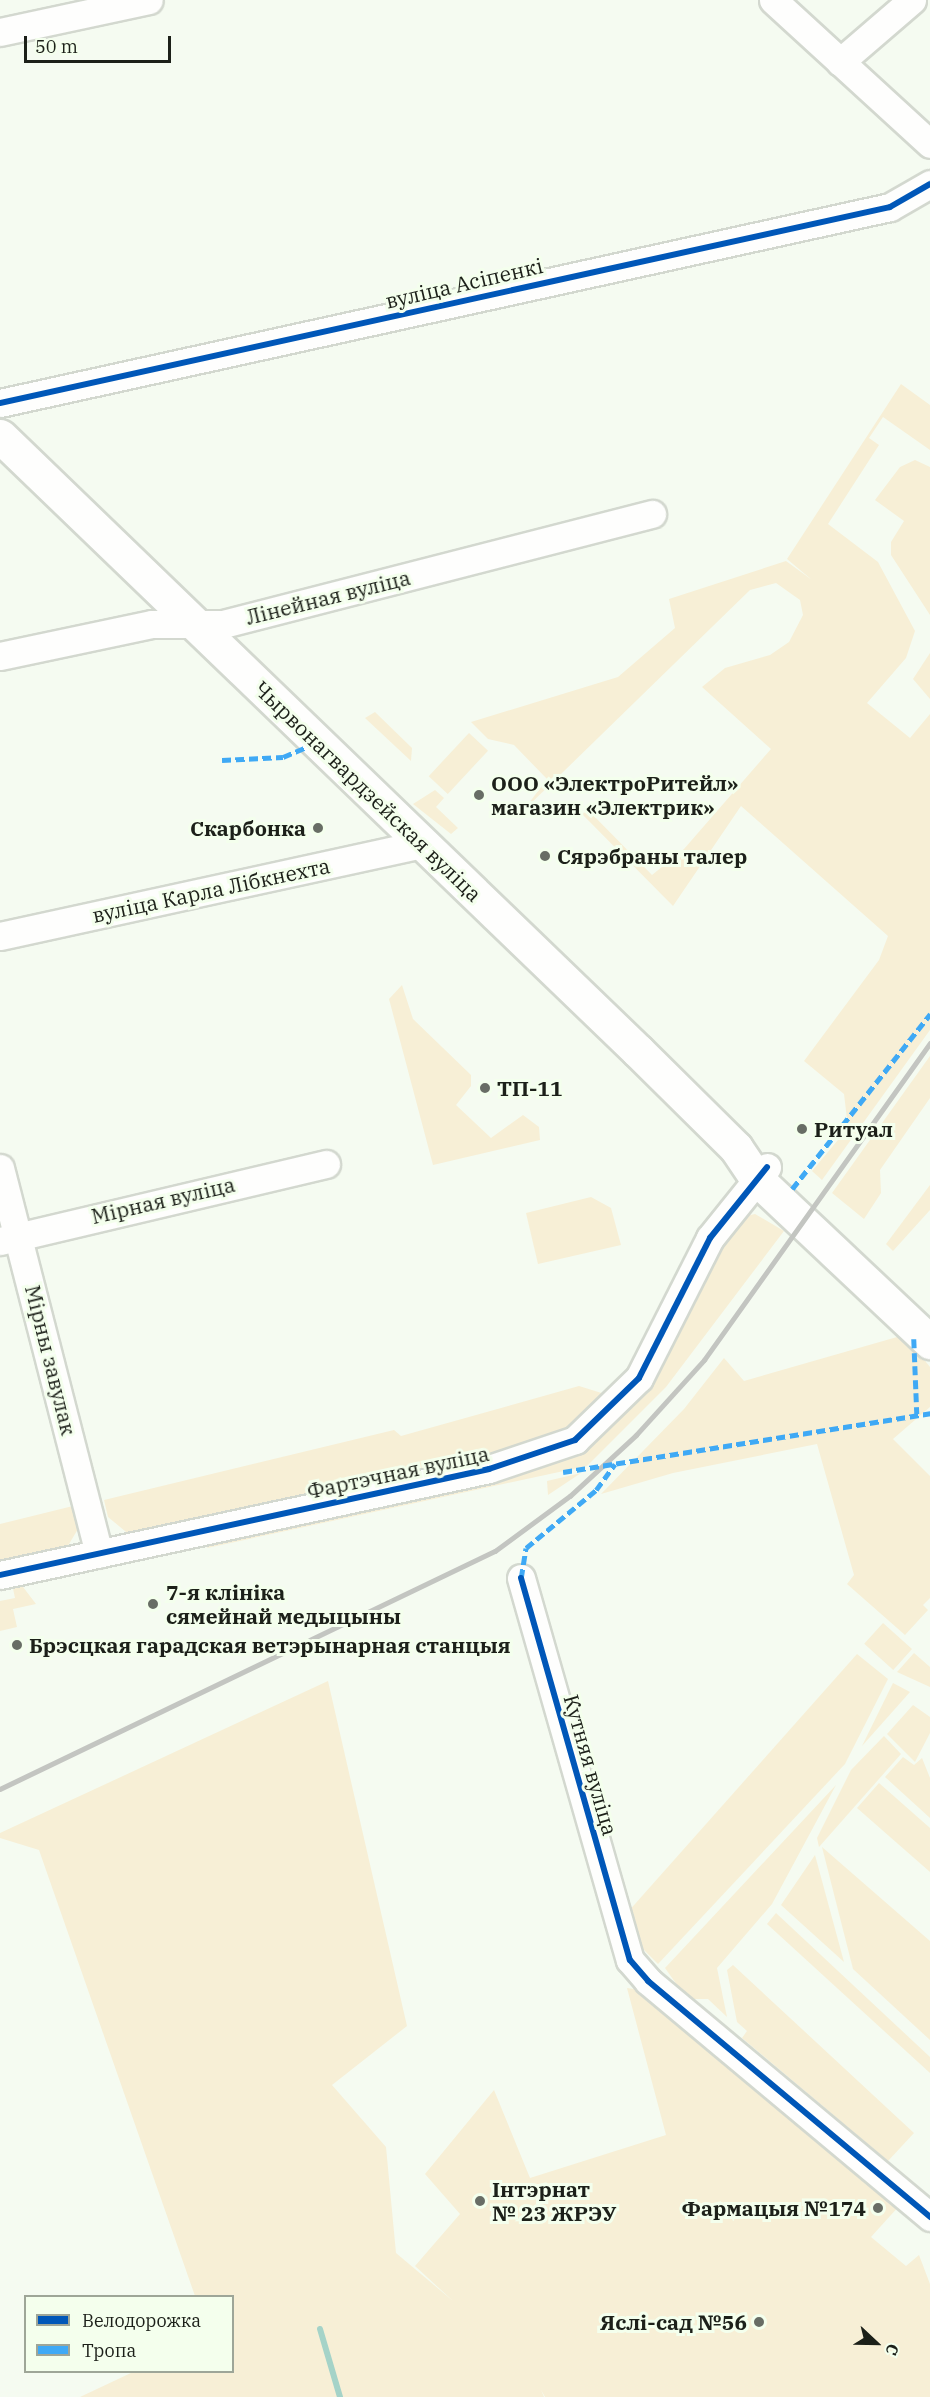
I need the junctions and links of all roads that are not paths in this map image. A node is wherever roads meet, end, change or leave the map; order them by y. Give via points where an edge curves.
1 (148, 0) edge
2 (773, 0) edge
3 (912, 0) edge
4 (0, 32) edge
5 (840, 62) junction
6 (930, 144) edge
7 (930, 184) edge
8 (0, 403) edge
9 (0, 436) edge
10 (652, 514) dead end
11 (193, 623) junction
12 (0, 656) edge
13 (422, 844) junction
14 (0, 936) edge
15 (326, 1164) dead end
16 (0, 1168) edge
17 (762, 1173) junction
18 (10, 1239) edge
19 (930, 1316) edge
20 (930, 1342) edge
21 (99, 1553) junction
22 (0, 1575) edge
23 (520, 1578) dead end
24 (930, 2217) edge

1 - 4 street
2 - 5 street
3 - 5 street
5 - 6 street
7 - 8 street, вуліца Асіпенкі via 890,207
9 - 11 main road, Чырвонагвардзейская вуліца
10 - 11 street, Лінейная вуліца via 223,624
11 - 12 street, Лінейная вуліца via 152,624
11 - 13 main road, Чырвонагвардзейская вуліца
13 - 14 street, вуліца Карла Лібкнехта
13 - 17 main road, Чырвонагвардзейская вуліца
15 - 18 street, Мірная вуліца
16 - 18 street, Мірны завулак
17 - 19 main road, Чырвонагвардзейская вуліца
17 - 20 main road, Чырвонагвардзейская вуліца
17 - 21 street, Фартэчная вуліца via 710,1238 639,1378 597,1424 575,1440 489,1469
18 - 21 street, Мірны завулак
21 - 22 street, Фартэчная вуліца
23 - 24 street, Кутняя вуліца via 630,1960 648,1981

